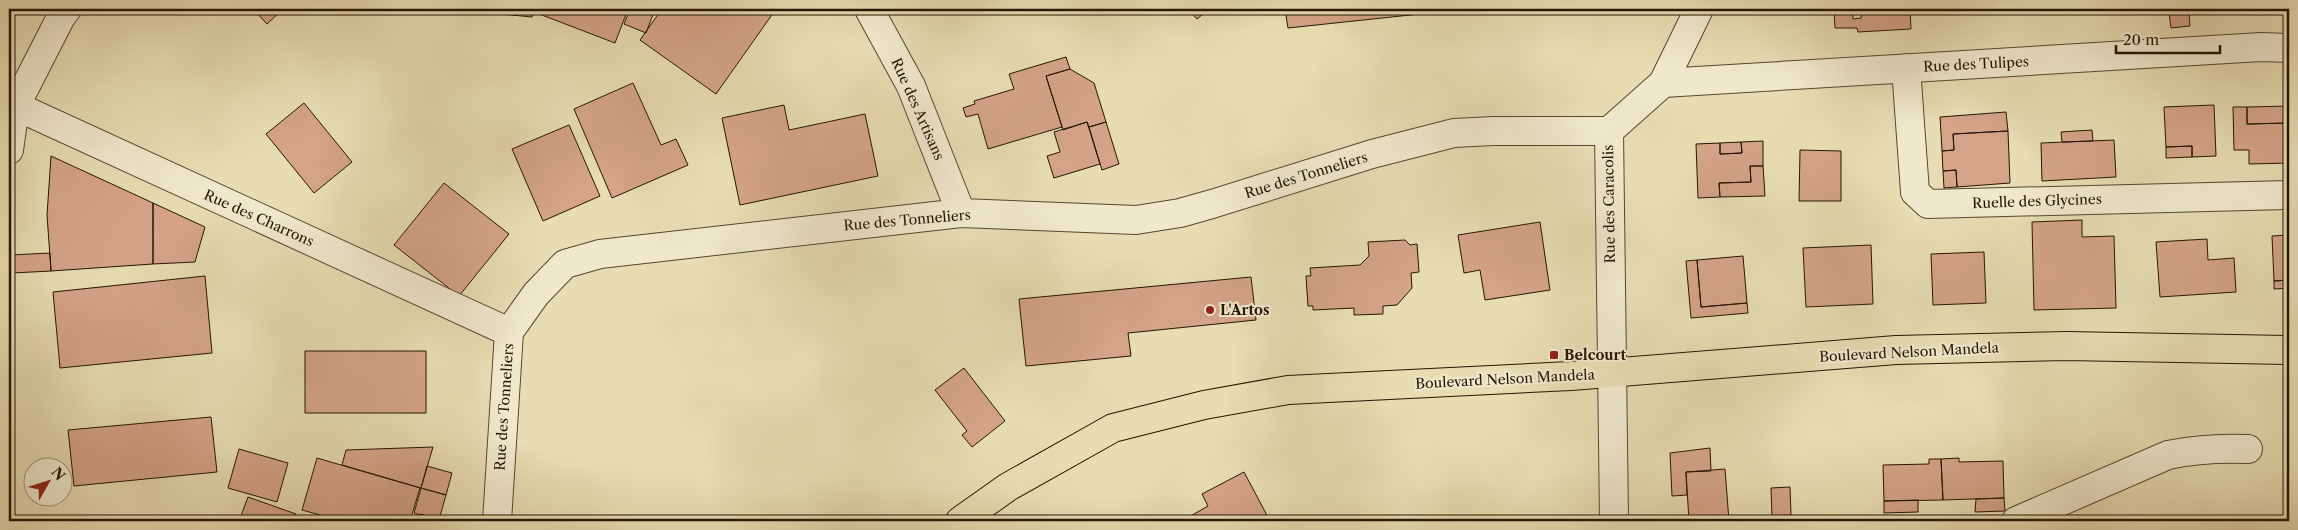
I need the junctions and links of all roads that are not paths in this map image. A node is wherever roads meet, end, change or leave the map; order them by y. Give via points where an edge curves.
1 (67, 9) edge
2 (869, 9) edge
3 (1699, 9) edge
4 (2289, 48) edge
5 (1906, 68) junction
6 (1663, 83) junction
7 (12, 105) edge
8 (1609, 131) junction
9 (9, 150) edge
10 (2289, 194) edge
11 (961, 212) junction
12 (509, 332) junction
13 (2289, 350) edge
14 (1611, 373) junction
15 (2248, 449) dead end
16 (497, 521) edge
17 (960, 521) edge
18 (1614, 521) edge
19 (2016, 521) edge

1 - 7 street
2 - 11 street, Rue des Artisans via 911,86
3 - 6 street, Rue des Caracolis
4 - 5 street, Rue des Tulipes
5 - 6 street, Rue des Tulipes
5 - 10 street, Ruelle des Glycines via 1914,192 1928,204
6 - 8 street, Rue des Caracolis
7 - 9 street
7 - 12 street, Rue des Charrons
8 - 11 street, Rue des Tonneliers via 1454,133 1372,154 1212,204 1136,220
8 - 14 street, Rue des Caracolis
11 - 12 street, Rue des Tonneliers via 600,254 565,264 536,294
12 - 16 street, Rue des Tonneliers
13 - 14 main road, Boulevard Nelson Mandela via 2066,346 1896,350
14 - 17 main road, Boulevard Nelson Mandela via 1288,390 1204,405 1113,428 1008,487
14 - 18 street, Rue des Caracolis
15 - 19 street via 2207,448 2168,456

